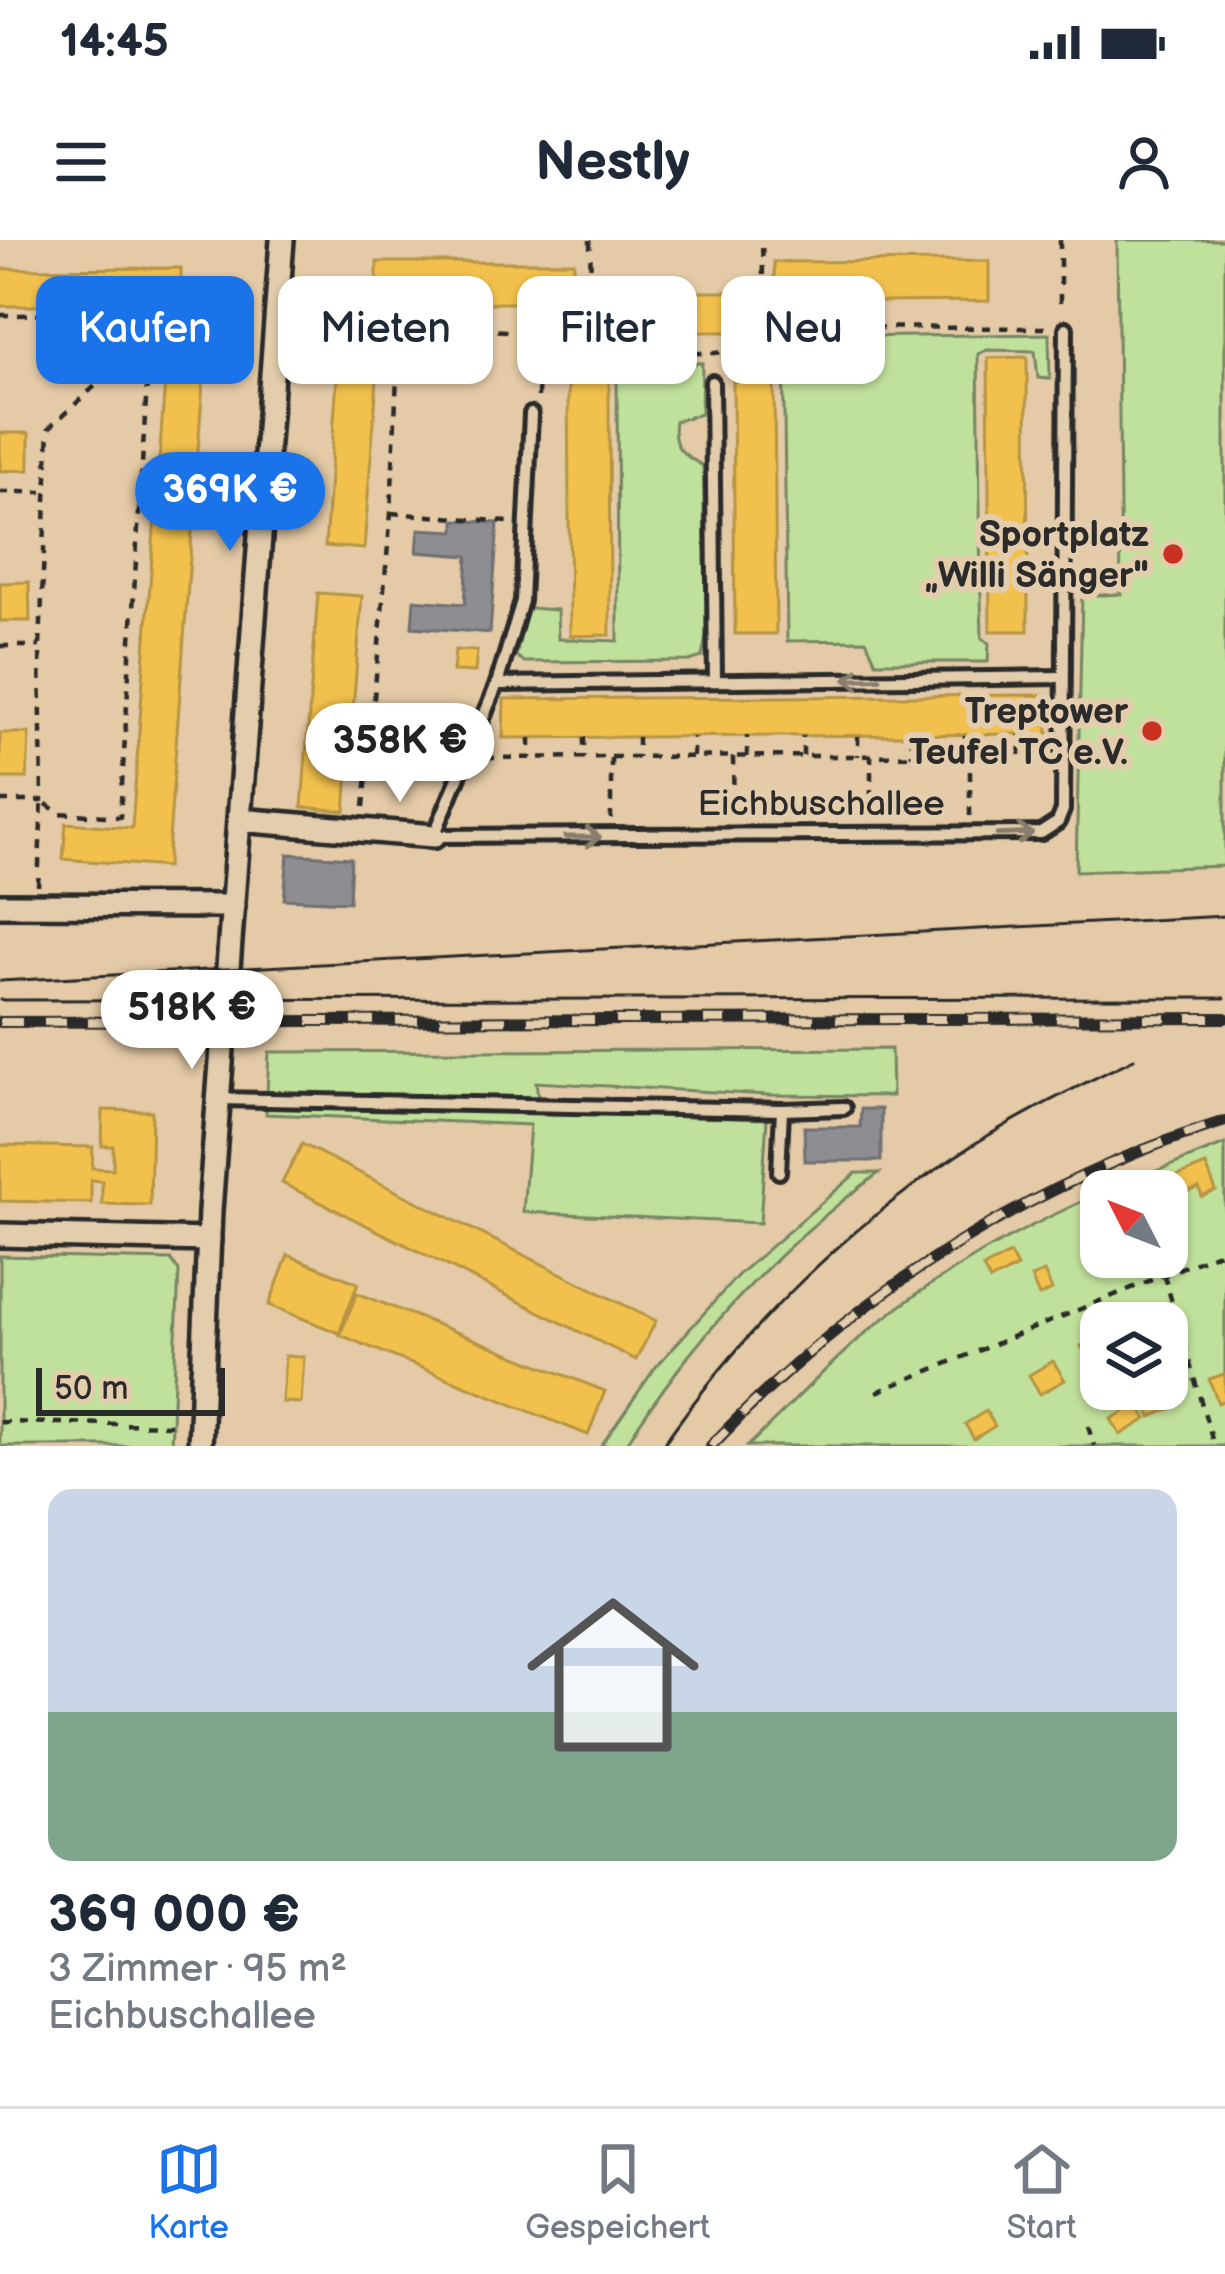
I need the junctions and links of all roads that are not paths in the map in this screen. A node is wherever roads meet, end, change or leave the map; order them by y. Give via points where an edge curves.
1 (282, 240) edge
2 (1066, 328) road end
3 (712, 382) dead end
4 (531, 414) road end
5 (1063, 677) junction
6 (715, 680) junction
7 (496, 684) junction
8 (239, 820) junction
9 (434, 836) junction
10 (0, 905) edge
11 (232, 906) junction
12 (218, 1099) junction
13 (844, 1108) dead end
14 (782, 1110) junction
15 (779, 1172) dead end
16 (0, 1235) edge
17 (209, 1240) junction
18 (200, 1446) edge

1 - 8 street
2 - 5 lane, Eichbuschallee
3 - 6 lane
4 - 7 lane via 522,601
5 -> 6 lane
9 -> 5 lane, Eichbuschallee via 1041,833 1063,810
6 - 7 lane
7 - 9 lane
8 - 9 street, Eichbuschallee
8 - 11 street
10 - 11 street
11 - 12 street
12 - 14 lane
12 - 17 street
13 - 14 lane
14 - 15 lane
16 - 17 street
17 - 18 street

